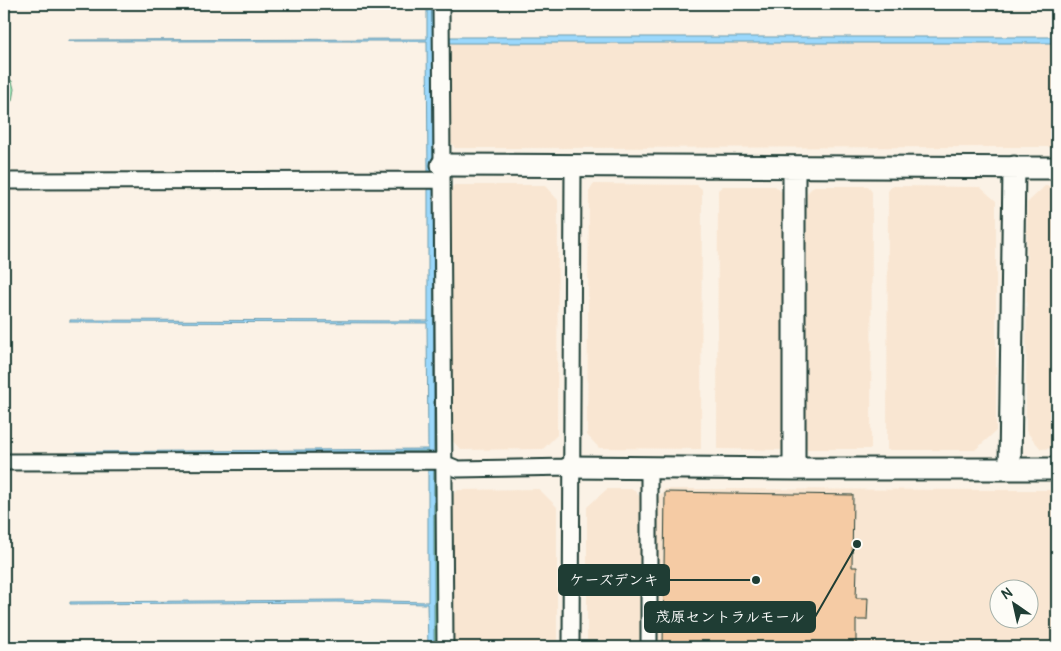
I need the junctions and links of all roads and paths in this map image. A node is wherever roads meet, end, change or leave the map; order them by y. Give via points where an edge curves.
1 (441, 4) edge
2 (573, 167) junction
3 (794, 167) junction
4 (1014, 167) junction
5 (1057, 168) edge
6 (442, 173) junction
7 (4, 181) edge
8 (4, 462) edge
9 (444, 464) junction
10 (570, 467) junction
11 (649, 468) junction
12 (794, 469) junction
13 (1010, 469) junction
14 (1057, 469) edge
15 (445, 647) edge
16 (571, 647) edge
17 (649, 647) edge

1 - 6 street
2 - 3 street
2 - 6 street
2 - 10 street
3 - 4 street
3 - 12 street
4 - 5 street
4 - 13 street
6 - 7 street
6 - 9 street
8 - 9 street via 438,461
9 - 10 street via 458,469
9 - 15 street
10 - 11 street
10 - 16 street
11 - 12 street
11 - 17 street
12 - 13 street
13 - 14 street

